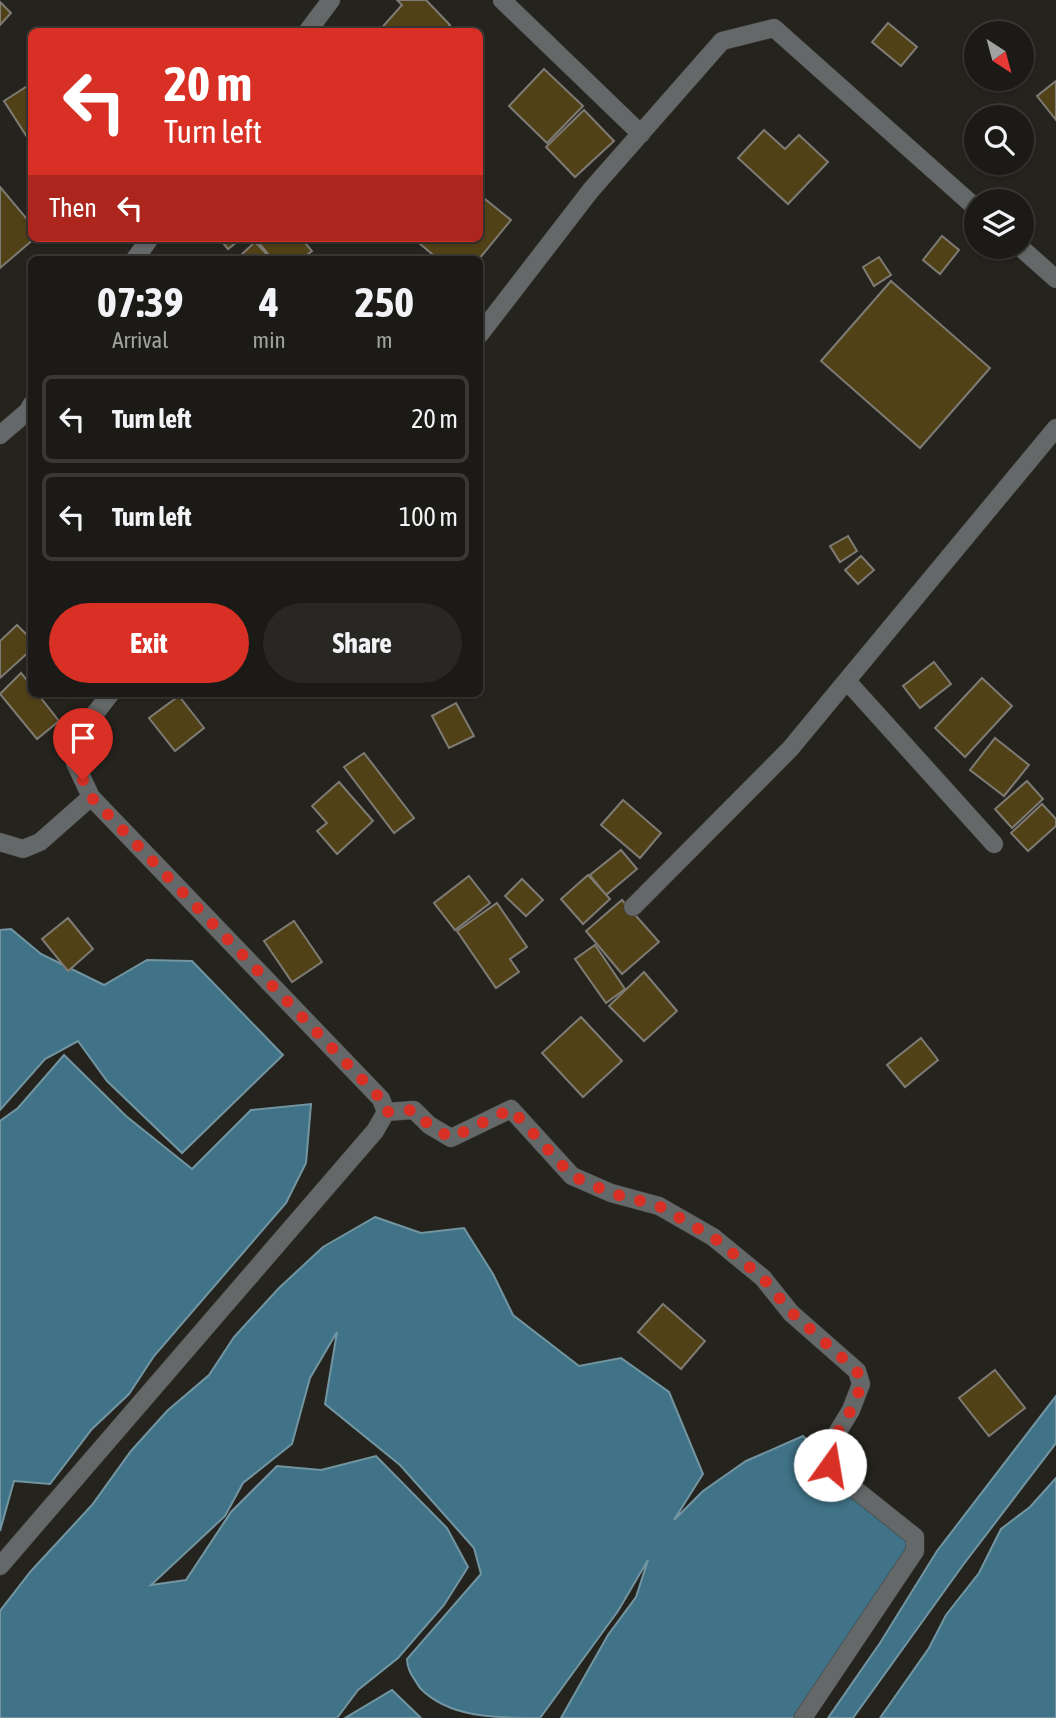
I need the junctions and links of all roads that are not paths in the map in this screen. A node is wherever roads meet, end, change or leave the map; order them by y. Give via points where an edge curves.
1 (331, 0) edge
2 (502, 0) edge
3 (310, 28) edge
4 (641, 134) junction
5 (964, 197) edge
6 (1034, 259) edge
7 (1056, 279) edge
8 (483, 330) edge
9 (28, 411) edge
10 (1056, 428) edge
11 (0, 435) edge
12 (847, 681) junction
13 (108, 697) edge
14 (91, 797) junction
15 (0, 842) edge
16 (993, 844) dead end
17 (633, 907) dead end
18 (386, 1112) junction
19 (0, 1566) edge
20 (803, 1718) edge

1 - 3 street
2 - 4 street
4 - 5 street via 722,41 774,28
4 - 8 street via 591,190
6 - 7 street
9 - 11 street
10 - 12 street
12 - 16 street
12 - 17 street via 762,780
13 - 14 street via 76,738 75,763
14 - 15 street via 40,842 23,849
14 - 18 street via 381,1099
18 - 19 street via 375,1131
18 - 20 street via 414,1110 451,1138 511,1109 572,1176 659,1206 713,1237 763,1278 791,1312 857,1371 862,1384 828,1448 830,1465 915,1537 915,1551

